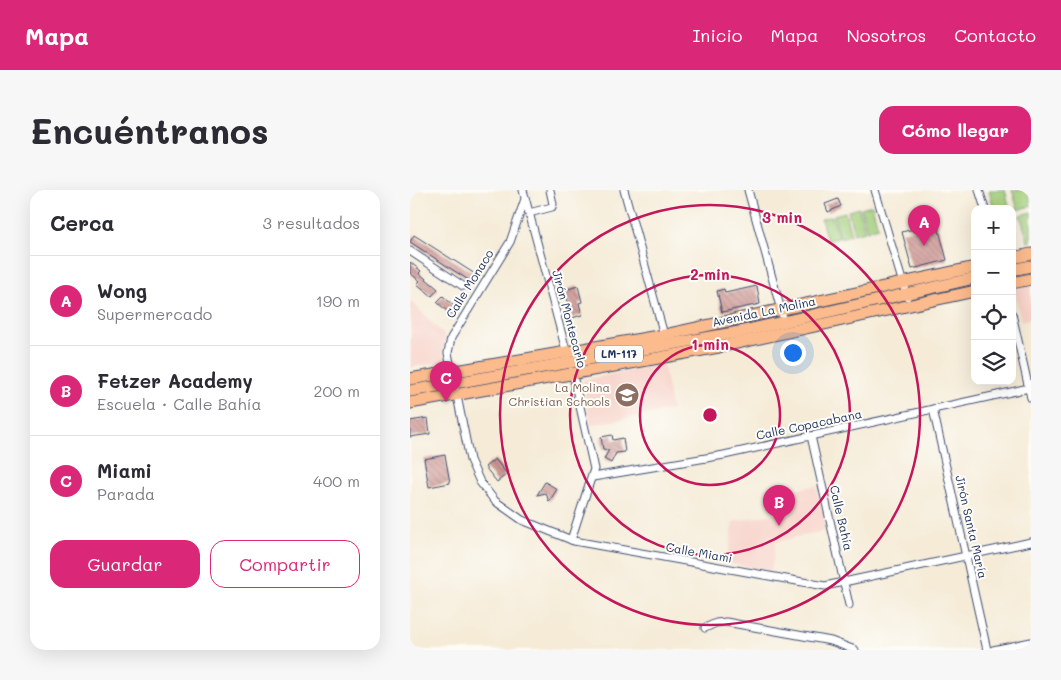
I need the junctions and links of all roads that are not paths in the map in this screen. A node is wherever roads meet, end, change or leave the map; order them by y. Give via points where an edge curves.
1 (523, 190) edge
2 (550, 190) edge
3 (624, 190) edge
4 (748, 190) edge
5 (875, 190) edge
6 (979, 190) edge
7 (525, 199) junction
8 (984, 205) edge
9 (529, 214) junction
10 (410, 251) edge
11 (1031, 254) edge
12 (1016, 257) edge
13 (1016, 264) edge
14 (1031, 266) edge
15 (971, 267) edge
16 (971, 268) edge
17 (1016, 269) edge
18 (971, 279) edge
19 (1031, 279) edge
20 (1016, 282) edge
21 (953, 283) junction
22 (463, 286) dead end
23 (904, 288) junction
24 (971, 292) edge
25 (910, 305) junction
26 (783, 316) junction
27 (1016, 331) edge
28 (664, 335) junction
29 (569, 363) junction
30 (452, 377) junction
31 (410, 379) edge
32 (1029, 388) junction
33 (410, 390) edge
34 (456, 395) junction
35 (1031, 398) edge
36 (410, 403) edge
37 (933, 409) junction
38 (811, 436) junction
39 (593, 477) junction
40 (571, 540) junction
41 (1031, 542) edge
42 (966, 556) junction
43 (845, 583) junction
44 (849, 605) dead end
45 (705, 628) dead end
46 (1031, 642) edge
47 (854, 650) edge
48 (987, 650) edge
49 (993, 650) edge

1 - 7 street, Jirón Montecarlo
2 - 9 street via 552,207
3 - 28 street
4 - 26 street
5 - 23 street
6 - 8 street
7 - 9 street, Jirón Montecarlo
7 - 30 street, Calle Monaco via 510,242 451,338 448,353
9 - 29 street, Jirón Montecarlo
10 - 22 street
11 - 12 main road
13 - 14 main road
14 - 17 main road
15 - 23 main road, Avenida La Molina / LM-117
16 - 21 main road
18 - 21 main road, Avenida La Molina / LM-117
19 - 20 main road
21 - 23 main road, Avenida La Molina / LM-117
23 - 25 street
23 - 26 main road, Avenida La Molina / LM-117
24 - 25 main road, Avenida La Molina / LM-117
25 - 29 main road, Avenida La Molina / LM-117 via 719,347
26 - 28 main road, Avenida La Molina / LM-117
26 - 29 main road, Avenida La Molina / LM-117 via 668,346
27 - 32 street
28 - 29 main road, Avenida La Molina / LM-117
29 - 30 main road, Avenida La Molina / LM-117
29 - 34 main road, Avenida La Molina / LM-117
29 - 39 street, Jirón Montecarlo via 594,463
30 - 31 main road, Avenida La Molina / LM-117
30 - 33 main road, Avenida La Molina / LM-117
30 - 34 street, Calle Miami
32 - 35 street
32 - 37 street, Calle Copacabana
34 - 36 main road, Avenida La Molina / LM-117
34 - 40 street, Calle Miami via 470,460 480,482 495,500 522,520
37 - 38 street, Calle Copacabana
37 - 42 street, Jirón Santa María
38 - 39 street, Calle Copacabana via 724,455
38 - 43 street, Calle Bahía
39 - 40 street, Jirón Montecarlo
40 - 43 street, Calle Miami via 815,586
41 - 42 street, Calle Miami
42 - 43 street, Calle Miami
42 - 48 street, Jirón Santa María
43 - 44 street, Calle Bahía
45 - 47 street via 726,622 831,641
46 - 49 street

